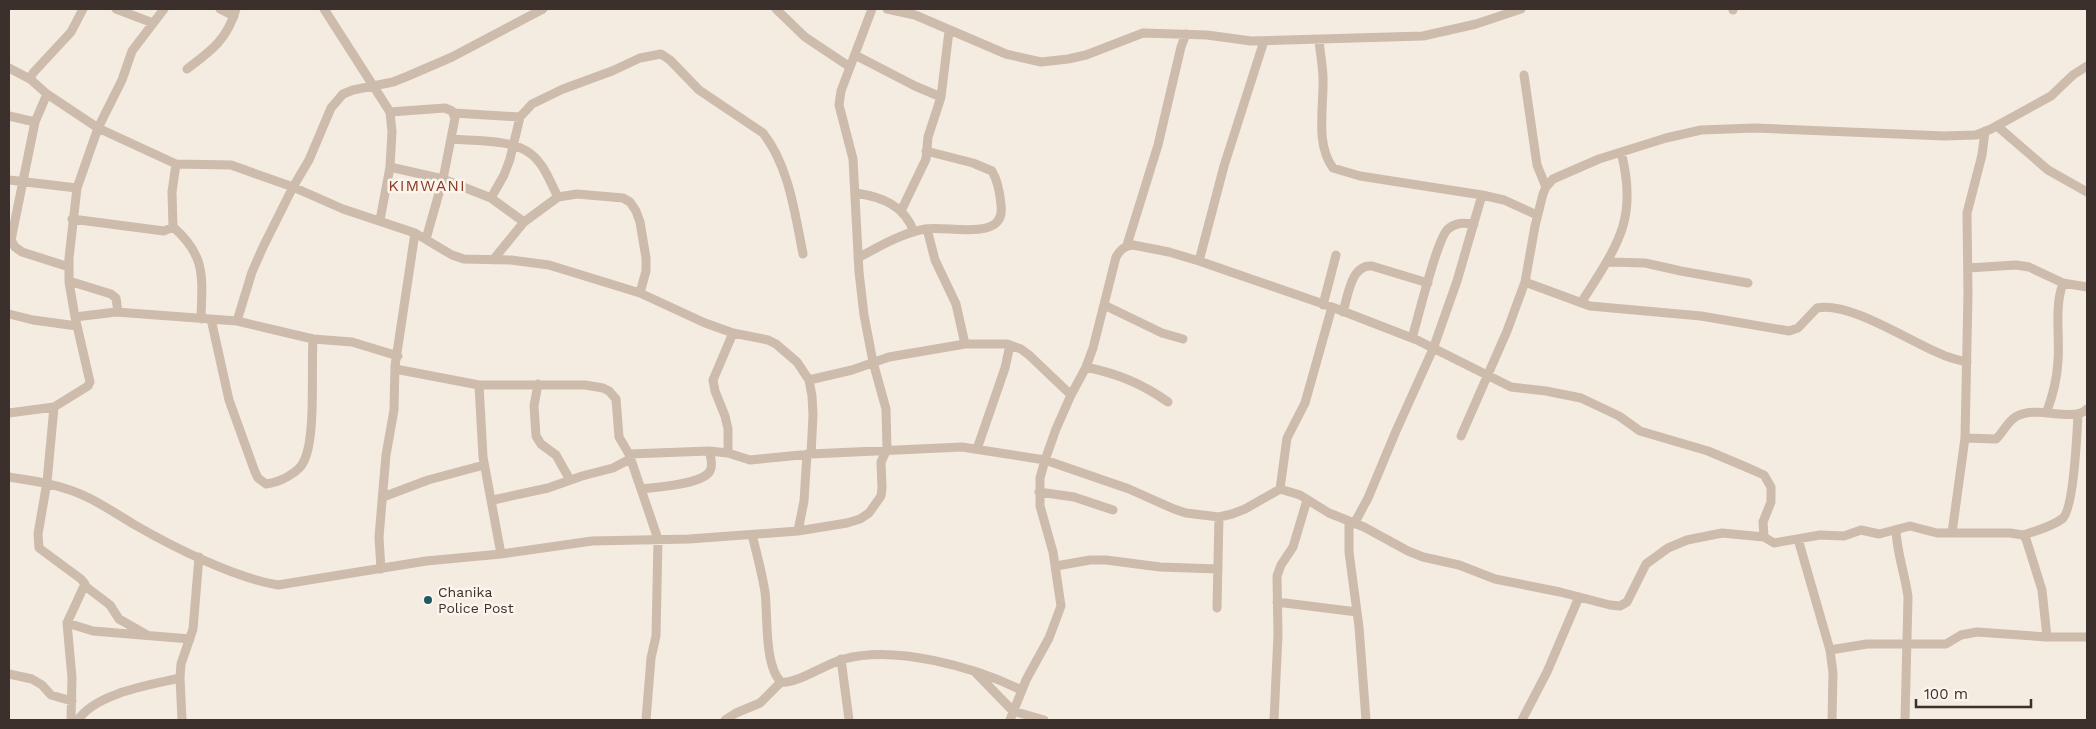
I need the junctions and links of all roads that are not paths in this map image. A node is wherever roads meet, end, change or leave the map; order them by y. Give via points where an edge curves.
1 (83, 9) edge
2 (116, 9) edge
3 (164, 9) edge
4 (220, 9) edge
5 (324, 9) edge
6 (543, 9) edge
7 (776, 9) edge
8 (872, 9) edge
9 (886, 9) edge
10 (1521, 9) edge
11 (235, 12) edge
12 (153, 23) junction
13 (949, 31) junction
14 (1186, 34) junction
15 (1319, 40) junction
16 (1264, 41) junction
17 (855, 55) junction
18 (2087, 66) edge
19 (850, 67) junction
20 (9, 68) edge
21 (187, 69) dead end
22 (1524, 75) dead end
23 (30, 79) junction
24 (374, 86) junction
25 (47, 94) junction
26 (942, 97) junction
27 (390, 112) junction
28 (454, 113) junction
29 (9, 116) edge
30 (520, 117) junction
31 (35, 122) junction
32 (1997, 126) junction
33 (98, 128) junction
34 (1985, 131) junction
35 (452, 139) junction
36 (512, 144) junction
37 (926, 151) junction
38 (1621, 152) junction
39 (176, 164) junction
40 (390, 167) junction
41 (443, 179) junction
42 (9, 180) edge
43 (24, 182) junction
44 (1546, 186) junction
45 (293, 187) junction
46 (77, 188) junction
47 (2087, 192) edge
48 (856, 193) junction
49 (1482, 195) junction
50 (558, 197) junction
51 (491, 198) junction
52 (901, 211) junction
53 (1537, 215) junction
54 (72, 219) junction
55 (380, 220) junction
56 (524, 222) junction
57 (1474, 224) junction
58 (173, 227) junction
59 (927, 229) junction
60 (914, 232) junction
61 (415, 233) junction
62 (426, 239) junction
63 (1127, 246) junction
64 (803, 254) dead end
65 (1336, 255) dead end
66 (858, 258) junction
67 (493, 260) junction
68 (1199, 261) junction
69 (1609, 262) junction
70 (69, 267) junction
71 (1968, 268) junction
72 (69, 281) junction
73 (1526, 282) junction
74 (1428, 283) junction
75 (1748, 283) dead end
76 (2064, 283) junction
77 (2087, 287) edge
78 (640, 293) junction
79 (1581, 303) junction
80 (1104, 305) junction
81 (1327, 306) junction
82 (118, 312) junction
83 (1343, 312) junction
84 (9, 314) edge
85 (201, 318) junction
86 (211, 319) junction
87 (76, 321) junction
88 (237, 321) junction
89 (733, 334) junction
90 (1412, 338) junction
91 (313, 339) junction
92 (1184, 339) dead end
93 (965, 344) junction
94 (1010, 345) junction
95 (1433, 348) junction
96 (398, 356) junction
97 (873, 362) junction
98 (1967, 362) junction
99 (1086, 367) junction
100 (395, 369) junction
101 (1487, 376) junction
102 (809, 380) junction
103 (538, 384) junction
104 (479, 385) junction
105 (1070, 395) junction
106 (1168, 402) dead end
107 (54, 407) junction
108 (2047, 411) junction
109 (2085, 411) edge
110 (9, 413) edge
111 (1461, 436) dead end
112 (1965, 438) junction
113 (977, 449) junction
114 (887, 450) junction
115 (710, 451) junction
116 (728, 453) junction
117 (809, 454) junction
118 (629, 456) junction
119 (1044, 460) junction
120 (484, 465) junction
121 (9, 477) edge
122 (570, 480) junction
123 (47, 482) junction
124 (641, 489) junction
125 (1280, 489) junction
126 (1039, 492) junction
127 (382, 497) junction
128 (492, 500) junction
129 (1307, 500) junction
130 (1113, 510) dead end
131 (1218, 517) junction
132 (1351, 522) junction
133 (1896, 530) junction
134 (798, 531) junction
135 (1952, 533) junction
136 (752, 535) junction
137 (2023, 535) junction
138 (1764, 537) junction
139 (658, 539) junction
140 (1798, 539) junction
141 (501, 554) junction
142 (199, 557) junction
143 (1056, 566) junction
144 (381, 569) junction
145 (1218, 569) junction
146 (85, 586) junction
147 (1580, 597) junction
148 (1277, 602) junction
149 (1217, 608) dead end
150 (1357, 612) junction
151 (67, 623) junction
152 (150, 636) junction
153 (2047, 637) junction
154 (2087, 637) edge
155 (190, 638) junction
156 (1907, 644) junction
157 (1830, 650) junction
158 (841, 659) junction
159 (974, 671) junction
160 (9, 674) edge
161 (180, 678) junction
162 (781, 682) junction
163 (1021, 690) junction
164 (72, 700) junction
165 (1013, 711) junction
166 (71, 720) edge
167 (78, 720) edge
168 (182, 720) edge
169 (646, 720) edge
170 (725, 720) edge
171 (849, 720) edge
172 (1010, 720) edge
173 (1044, 720) edge
174 (1274, 720) edge
175 (1366, 720) edge
176 (1522, 720) edge
177 (1832, 720) edge
178 (1905, 720) edge

1 - 23 street via 71,32
2 - 12 street
3 - 12 street
4 - 11 street
5 - 24 street
6 - 24 street via 452,57 393,82
7 - 19 street via 805,37
8 - 17 street
9 - 13 street via 915,15
10 - 15 street via 1476,24 1423,36
11 - 21 street via 214,49
12 - 33 street via 132,51 122,80
13 - 14 street via 1006,54 1041,62 1086,55 1144,34
13 - 26 street
14 - 16 street
14 - 63 street via 1158,145
15 - 16 street
15 - 49 street via 1323,139 1326,156 1333,168 1360,176
16 - 68 street via 1224,166
17 - 19 street
17 - 26 street
18 - 32 street via 2051,96
19 - 48 street via 839,106 853,160
20 - 23 street
22 - 44 street via 1537,165
23 - 25 street
24 - 27 street
24 - 45 street via 343,94 331,108 309,160
25 - 31 street
25 - 33 street
26 - 37 street
27 - 28 street via 445,108
27 - 40 street
28 - 30 street
28 - 35 street
29 - 31 street
30 - 36 street
30 - 64 street via 532,104 545,97 640,58 661,54 699,90 763,133 769,141 783,169
31 - 43 street
32 - 34 street
32 - 47 street via 2048,170
33 - 39 street
33 - 46 street
34 - 38 street via 1976,135 1944,136 1729,128 1701,130
34 - 71 street via 1967,213
35 - 36 street
35 - 41 street
36 - 50 street via 536,158
36 - 51 street via 504,175
37 - 52 street via 924,165
37 - 59 street via 988,168 994,176 1002,208 998,223 986,230
38 - 44 street via 1564,173
38 - 69 street via 1627,174 1628,200 1626,216
39 - 45 street via 231,165
39 - 58 street via 172,192
40 - 41 street
40 - 55 street
41 - 51 street
41 - 62 street
42 - 43 street
43 - 46 street
43 - 70 street via 11,240 22,252
44 - 53 street
45 - 55 street via 343,209
45 - 88 street via 252,272
46 - 54 street
48 - 52 street via 884,199
48 - 66 street
49 - 53 street via 1504,200
49 - 57 street
50 - 56 street
50 - 78 street via 577,194 623,198 630,202 640,222 646,258
51 - 56 street
52 - 60 street
53 - 73 street
54 - 58 street via 164,231
54 - 70 street
55 - 61 street
56 - 67 street
57 - 74 street via 1454,225 1446,230
57 - 95 street
58 - 85 street via 194,253 201,268
59 - 60 street
59 - 93 street via 935,260 956,304
60 - 66 street
61 - 62 street
61 - 96 street
62 - 67 street via 458,257
63 - 68 street via 1140,245
63 - 80 street via 1116,257
65 - 81 street
66 - 97 street
67 - 78 street via 548,265
68 - 81 street
69 - 75 street via 1646,263
69 - 79 street
70 - 72 street
71 - 76 street via 2023,266
71 - 98 street
72 - 82 street via 111,294 116,298
72 - 87 street
73 - 79 street
73 - 101 street
74 - 83 street via 1363,266 1357,271
74 - 90 street
76 - 77 street
76 - 108 street via 2059,295 2056,381
78 - 89 street
79 - 98 street via 1602,308 1737,321 1789,331 1798,328 1817,308 1828,307 1854,314 1940,354
80 - 92 street via 1162,333
80 - 99 street
81 - 83 street
81 - 125 street via 1306,403 1287,438
82 - 85 street
82 - 87 street
83 - 90 street
84 - 87 street via 33,320
85 - 86 street
86 - 88 street
86 - 91 street via 229,400 255,472 266,484 280,480 299,468 306,457 311,431
87 - 107 street via 90,382
88 - 91 street
89 - 102 street via 776,344 797,362
89 - 116 street via 713,380 726,422
90 - 95 street
91 - 96 street via 352,342
93 - 94 street
93 - 97 street
94 - 105 street via 1029,355
94 - 113 street
95 - 101 street
95 - 132 street via 1368,498
96 - 100 street
97 - 102 street
97 - 114 street via 886,409
98 - 112 street
99 - 105 street
99 - 106 street via 1128,379
100 - 104 street
100 - 127 street via 394,410
101 - 111 street
101 - 138 street via 1511,387 1581,398 1640,430 1708,451 1764,476 1772,495 1763,522
102 - 117 street via 813,415
103 - 104 street
103 - 118 street via 585,384 609,391 616,399 619,437
103 - 122 street via 534,406 536,436 556,455
104 - 120 street
105 - 119 street
107 - 110 street
107 - 123 street
108 - 109 street
108 - 112 street via 2017,416 1996,439
109 - 137 street via 2067,513 2063,519
112 - 135 street
113 - 114 street
113 - 119 street
114 - 117 street
114 - 134 street via 881,462 880,496 870,513 847,523
115 - 116 street
115 - 118 street
115 - 124 street via 711,467 702,478
116 - 117 street via 747,460
117 - 134 street
118 - 122 street via 613,468
118 - 124 street
119 - 126 street
119 - 131 street via 1114,483 1180,511
120 - 127 street
120 - 128 street
121 - 123 street
122 - 128 street
123 - 142 street via 87,497
123 - 146 street via 38,534 39,548 81,578
124 - 139 street
125 - 129 street
125 - 131 street via 1245,509
126 - 130 street via 1074,497
126 - 143 street
127 - 144 street
128 - 141 street
129 - 132 street
129 - 148 street via 1293,547 1277,576
131 - 145 street
132 - 147 street via 1423,557 1459,565 1495,579
132 - 150 street via 1349,552
133 - 135 street via 1910,526
133 - 140 street via 1879,534 1861,530 1844,536 1820,535
133 - 156 street via 1897,552 1907,585
134 - 136 street
135 - 137 street
136 - 139 street
136 - 162 street via 763,578 771,660
137 - 153 street via 2038,573
138 - 140 street via 1774,543
138 - 147 street via 1722,533 1687,540 1668,548 1646,564 1627,602 1620,606
139 - 141 street via 592,541
139 - 169 street via 656,636
140 - 157 street
141 - 144 street
142 - 144 street via 234,573 278,585
142 - 155 street via 197,602
143 - 145 street via 1106,560
143 - 163 street via 1061,606 1052,632
145 - 149 street
146 - 151 street
146 - 152 street via 110,605 119,620
147 - 176 street
148 - 150 street
148 - 174 street
150 - 175 street
151 - 152 street via 93,631
151 - 164 street
152 - 155 street
153 - 154 street
153 - 156 street via 1977,632 1961,635 1946,644
155 - 161 street
156 - 157 street via 1867,644
156 - 178 street
157 - 177 street
158 - 159 street via 886,656
158 - 162 street via 796,680
158 - 171 street
159 - 163 street
159 - 165 street
160 - 164 street via 38,681 52,695
161 - 167 street via 100,702
161 - 168 street
162 - 170 street via 760,703
163 - 165 street
164 - 166 street
165 - 172 street
165 - 173 street

